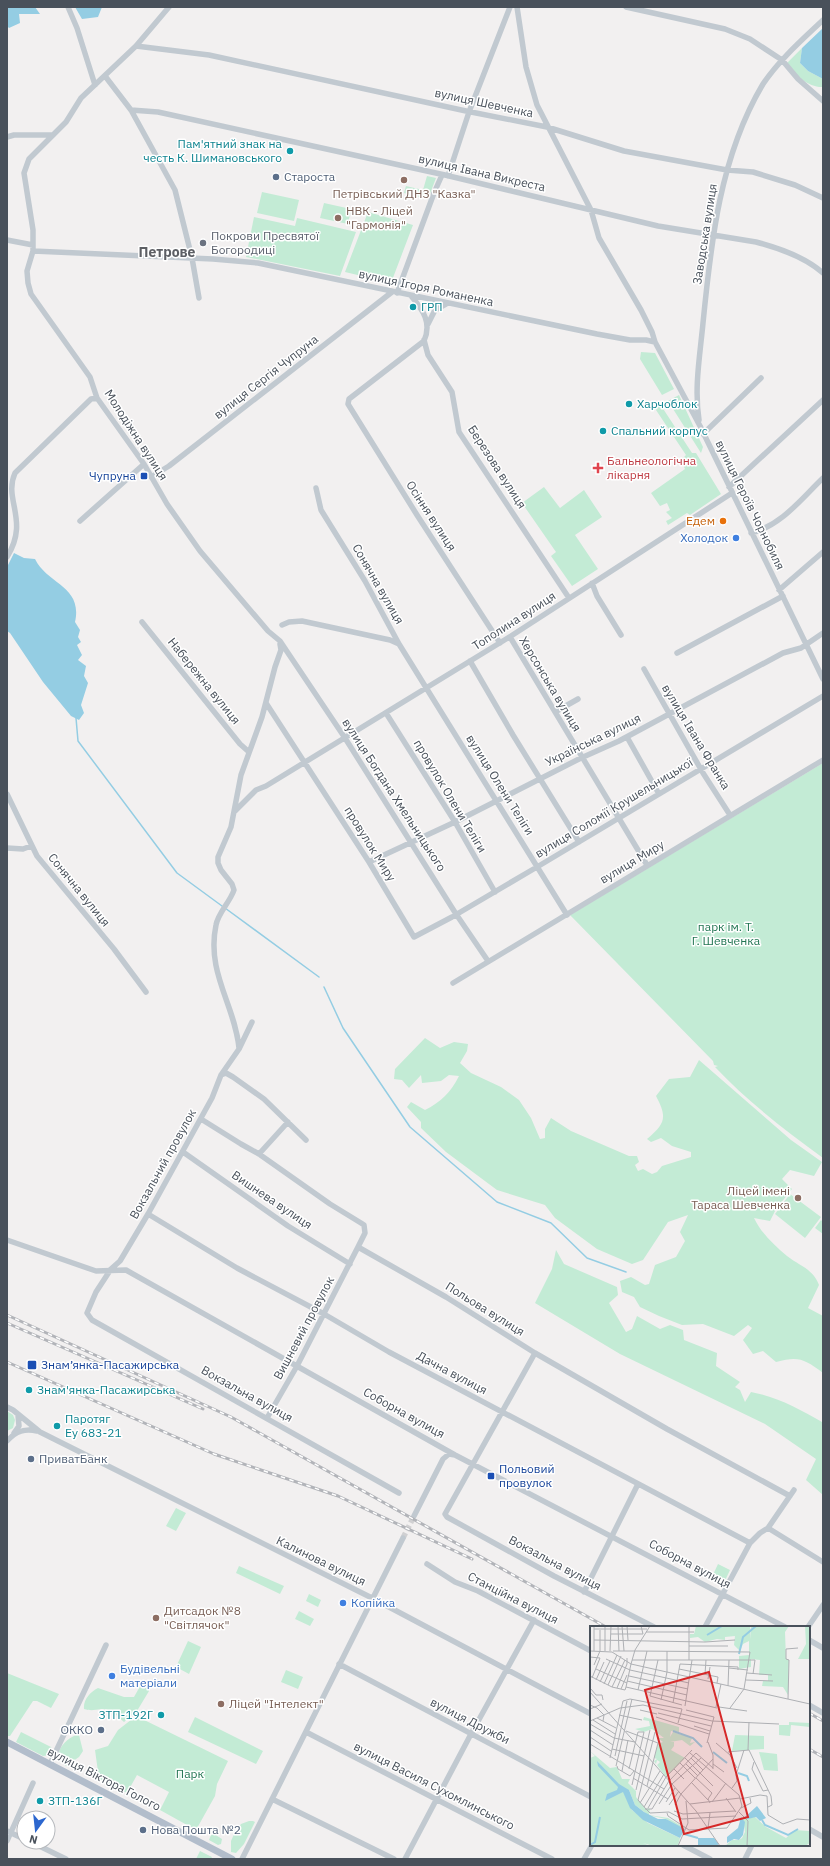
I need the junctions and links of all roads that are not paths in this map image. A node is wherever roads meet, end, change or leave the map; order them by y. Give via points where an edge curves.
1 (68, 7) edge
2 (169, 7) edge
3 (510, 7) edge
4 (517, 7) edge
5 (626, 7) edge
6 (823, 20) edge
7 (136, 46) junction
8 (782, 60) junction
9 (105, 76) junction
10 (95, 85) junction
11 (823, 101) edge
12 (131, 110) junction
13 (469, 112) junction
14 (547, 127) junction
15 (53, 135) junction
16 (7, 137) edge
17 (727, 170) junction
18 (445, 175) junction
19 (823, 198) edge
20 (591, 210) junction
21 (714, 235) junction
22 (7, 240) edge
23 (33, 248) junction
24 (192, 258) junction
25 (823, 273) edge
26 (395, 293) junction
27 (412, 296) junction
28 (199, 298) dead end
29 (446, 304) junction
30 (428, 324) junction
31 (424, 340) junction
32 (655, 342) junction
33 (761, 378) dead end
34 (97, 398) junction
35 (823, 400) edge
36 (700, 426) junction
37 (703, 434) junction
38 (144, 464) junction
39 (151, 477) junction
40 (823, 478) edge
41 (729, 487) junction
42 (316, 488) dead end
43 (732, 493) junction
44 (80, 521) dead end
45 (751, 533) junction
46 (823, 552) edge
47 (7, 557) edge
48 (592, 583) junction
49 (779, 590) junction
50 (782, 596) junction
51 (569, 598) junction
52 (142, 622) dead end
53 (282, 626) dead end
54 (823, 633) edge
55 (621, 635) dead end
56 (510, 637) junction
57 (280, 641) junction
58 (500, 643) junction
59 (399, 644) junction
60 (806, 645) junction
61 (678, 653) dead end
62 (470, 661) junction
63 (644, 669) dead end
64 (823, 680) edge
65 (428, 688) junction
66 (823, 696) edge
67 (578, 699) dead end
68 (266, 703) junction
69 (555, 712) junction
70 (386, 713) junction
71 (669, 714) junction
72 (627, 737) junction
73 (345, 738) junction
74 (249, 752) junction
75 (581, 758) junction
76 (823, 760) edge
77 (305, 763) junction
78 (701, 768) junction
79 (539, 779) junction
80 (7, 794) edge
81 (659, 794) junction
82 (497, 801) junction
83 (234, 812) junction
84 (730, 815) junction
85 (618, 819) junction
86 (455, 822) junction
87 (412, 842) junction
88 (579, 842) junction
89 (31, 846) junction
90 (7, 848) edge
91 (369, 862) junction
92 (647, 865) junction
93 (537, 867) junction
94 (495, 892) junction
95 (456, 914) junction
96 (567, 915) junction
97 (415, 937) joint
98 (488, 961) junction
99 (453, 983) dead end
100 (146, 992) dead end
101 (252, 1022) dead end
102 (239, 1049) junction
103 (221, 1074) junction
104 (201, 1119) junction
105 (288, 1122) junction
106 (306, 1140) dead end
107 (183, 1152) junction
108 (259, 1154) junction
109 (148, 1214) junction
110 (7, 1240) edge
111 (358, 1248) junction
112 (350, 1264) junction
113 (111, 1269) junction
114 (87, 1313) joint
115 (324, 1314) junction
116 (535, 1353) junction
117 (297, 1366) junction
118 (7, 1407) edge
119 (502, 1412) junction
120 (17, 1413) junction
121 (267, 1418) junction
122 (40, 1432) junction
123 (13, 1434) junction
124 (7, 1436) edge
125 (7, 1441) edge
126 (441, 1447) junction
127 (455, 1455) junction
128 (443, 1459) junction
129 (472, 1464) junction
130 (638, 1484) junction
131 (794, 1490) dead end
132 (400, 1493) dead end
133 (790, 1496) junction
134 (414, 1516) tunnel mouth
135 (768, 1528) junction
136 (612, 1536) junction
137 (403, 1538) tunnel mouth
138 (750, 1543) junction
139 (823, 1562) edge
140 (427, 1564) dead end
141 (584, 1592) junction
142 (723, 1594) junction
143 (372, 1598) junction
144 (823, 1605) edge
145 (534, 1620) junction
146 (652, 1626) edge
147 (706, 1626) edge
148 (783, 1626) edge
149 (809, 1626) edge
150 (810, 1641) edge
151 (106, 1645) dead end
152 (823, 1648) edge
153 (590, 1650) edge
154 (339, 1664) junction
155 (506, 1669) junction
156 (810, 1706) edge
157 (590, 1713) edge
158 (823, 1713) edge
159 (306, 1732) junction
160 (471, 1734) junction
161 (7, 1742) edge
162 (50, 1764) junction
163 (33, 1783) dead end
164 (590, 1796) edge
165 (272, 1799) junction
166 (436, 1799) junction
167 (810, 1830) edge
168 (9, 1832) edge
169 (823, 1837) edge
170 (7, 1841) edge
171 (591, 1846) edge
172 (685, 1846) edge
173 (752, 1846) edge
174 (45, 1850) edge
175 (59, 1858) edge
176 (66, 1859) edge
177 (232, 1859) edge
178 (242, 1859) edge
179 (394, 1859) edge
180 (405, 1859) edge
181 (552, 1859) edge
182 (584, 1859) edge
183 (710, 1859) edge
184 (745, 1859) edge

1 - 10 street
2 - 7 street, Молодіжна вулиця
3 - 13 street
4 - 14 street, вулиця Героїв Чорнобиля via 529,83
5 - 8 street via 725,28 750,39
6 - 8 street, Заводська вулиця
7 - 9 street, Молодіжна вулиця
7 - 13 street, вулиця Шевченка via 209,55
8 - 11 street via 798,79
8 - 17 street, Заводська вулиця via 754,100
9 - 10 street, Молодіжна вулиця
9 - 12 street
10 - 15 street, Молодіжна вулиця via 81,98 66,122
12 - 18 street, вулиця Івана Викреста via 158,112
12 - 24 street via 175,190
13 - 14 street, вулиця Шевченка
13 - 18 street
14 - 17 street, вулиця Шевченка via 624,151
14 - 20 street, вулиця Героїв Чорнобиля
15 - 16 street
15 - 23 street, Молодіжна вулиця via 31,155 24,173 33,230
17 - 19 street, вулиця Шевченка via 754,172 795,185
17 - 21 street, Заводська вулиця
18 - 20 street, вулиця Івана Викреста
18 - 26 street via 434,193
20 - 21 street, вулиця Івана Викреста via 658,226
20 - 32 street, вулиця Героїв Чорнобиля via 599,238 641,310
21 - 25 street, вулиця Івана Викреста via 770,246 805,261
21 - 36 street, Заводська вулиця via 698,382 697,411
22 - 23 street, вулиця Ігоря Романенка
23 - 24 street, вулиця Ігоря Романенка
23 - 34 street, Молодіжна вулиця via 27,271 31,294 90,377
24 - 26 street, вулиця Ігоря Романенка via 258,263
24 - 28 street
26 - 27 street, вулиця Ігоря Романенка
26 - 39 street, вулиця Сергія Чупруна via 169,466
27 - 29 street, вулиця Ігоря Романенка
27 - 30 street
29 - 30 street via 435,310
29 - 32 street, вулиця Ігоря Романенка via 630,340
30 - 31 street
31 - 51 street, Березова вулиця via 428,356 452,392 459,432
31 - 58 street, Осіння вулиця via 421,345 349,399 350,409
32 - 36 street, вулиця Героїв Чорнобиля
33 - 37 street
34 - 38 street, Молодіжна вулиця
34 - 47 street via 91,399 18,469 13,478 12,488 18,530
35 - 41 street
36 - 37 street, вулиця Героїв Чорнобиля
37 - 41 street, вулиця Героїв Чорнобиля
38 - 39 street, Молодіжна вулиця
38 - 44 street
39 - 57 street, Молодіжна вулиця via 200,550 268,631
40 - 45 street via 777,522
41 - 43 street, вулиця Героїв Чорнобиля
42 - 59 street, Сонячна вулиця via 321,510 365,581
43 - 45 street, вулиця Героїв Чорнобиля
43 - 48 street, Тополина вулиця
45 - 49 street, вулиця Героїв Чорнобиля
46 - 49 street
48 - 51 street, Тополина вулиця
48 - 55 street
49 - 50 street, вулиця Героїв Чорнобиля
50 - 60 street, вулиця Героїв Чорнобиля
50 - 61 street
51 - 56 street, Тополина вулиця
52 - 74 street, Набережна вулиця
53 - 59 street via 289,622 302,621
54 - 60 street, Українська вулиця
56 - 58 street, Тополина вулиця
56 - 69 street, Херсонська вулиця
57 - 68 street via 281,650
57 - 73 street, вулиця Богдана Хмельницького
58 - 62 street, Тополина вулиця
59 - 65 street, Сонячна вулиця
60 - 64 street, вулиця Героїв Чорнобиля
60 - 71 street, Українська вулиця via 783,653
62 - 65 street, Тополина вулиця
62 - 79 street
63 - 71 street, вулиця Івана Франка
65 - 70 street, Тополина вулиця
65 - 82 street, вулиця Олени Теліги
66 - 78 street, вулиця Соломії Крушельницької
67 - 69 street
68 - 74 street
68 - 77 street, провулок Миру
69 - 75 street, Херсонська вулиця
70 - 73 street, Тополина вулиця
70 - 86 street, провулок Олени Теліги
71 - 72 street, Українська вулиця
71 - 78 street, вулиця Івана Франка
72 - 75 street, Українська вулиця
72 - 81 street
73 - 77 street, Тополина вулиця
73 - 87 street, вулиця Богдана Хмельницького
74 - 83 street via 241,775
75 - 79 street, Українська вулиця
75 - 85 street, Херсонська вулиця
76 - 84 street, вулиця Миру
77 - 83 street via 256,790
77 - 91 street, провулок Миру
78 - 81 street, вулиця Соломії Крушельницької
78 - 84 street, вулиця Івана Франка
79 - 82 street, Українська вулиця
79 - 88 street
80 - 89 street, Сонячна вулиця
81 - 85 street, вулиця Соломії Крушельницької
82 - 86 street, Українська вулиця
82 - 93 street, вулиця Олени Теліги
83 - 102 street via 218,863 234,890 216,923 213,944 218,981 235,1029
84 - 92 street, вулиця Миру
85 - 88 street, вулиця Соломії Крушельницької
85 - 92 street, Херсонська вулиця
86 - 87 street, Українська вулиця
86 - 94 street, провулок Олени Теліги
87 - 91 street, Українська вулиця
87 - 95 street, вулиця Богдана Хмельницького
88 - 93 street, вулиця Соломії Крушельницької
89 - 90 street via 23,849
89 - 100 street, Сонячна вулиця
91 - 97 street, провулок Миру
92 - 96 street, вулиця Миру
93 - 94 street, вулиця Соломії Крушельницької
93 - 96 street, вулиця Олени Теліги
94 - 95 street, вулиця Соломії Крушельницької
95 - 97 street, вулиця Соломії Крушельницької
95 - 98 street, вулиця Богдана Хмельницького
96 - 98 street, вулиця Миру
98 - 99 street, вулиця Миру
101 - 102 street, Вокзальний провулок
102 - 103 street, Вокзальний провулок
103 - 104 street, Вокзальний провулок
103 - 105 street via 226,1073 233,1077 264,1099
104 - 107 street, Вокзальний провулок
104 - 108 street
105 - 106 street
105 - 108 street
107 - 109 street, Вокзальний провулок
107 - 112 street, Вишнева вулиця via 288,1226
108 - 111 street via 364,1226 365,1233
109 - 113 street, Вокзальний провулок via 120,1261
109 - 115 street, Дачна вулиця via 237,1268
110 - 113 street, Соборна вулиця via 96,1271
111 - 112 street, Вишневий провулок
111 - 116 street, Польова вулиця via 446,1297
112 - 115 street, Вишневий провулок
113 - 114 street, Вокзальний провулок via 96,1292
113 - 117 street, Соборна вулиця via 126,1270
114 - 121 street, Вокзальна вулиця via 92,1320
115 - 117 street, Вишневий провулок
115 - 119 street, Дачна вулиця
116 - 119 street
116 - 133 street, Польова вулиця
117 - 121 street, Вишневий провулок
117 - 126 street, Соборна вулиця
118 - 120 street
119 - 129 street
119 - 130 street, Дачна вулиця
120 - 122 street
120 - 123 street via 19,1422
121 - 132 street, Вокзальна вулиця
122 - 123 street via 26,1430
122 - 143 street, Калинова вулиця
123 - 124 street
123 - 125 street
126 - 127 street, Соборна вулиця
126 - 128 street via 444,1451
127 - 128 street via 449,1454
127 - 129 street, Соборна вулиця
128 - 134 street
129 - 136 street, Соборна вулиця
129 - 141 street, Вокзальна вулиця via 445,1514 447,1517
130 - 136 street
130 - 138 street, Дачна вулиця
131 - 133 street
133 - 135 street
135 - 138 street
135 - 139 street
136 - 141 street
136 - 142 street, Соборна вулиця
137 - 143 street
138 - 142 street
140 - 145 street, Станційна вулиця via 455,1582
141 - 146 street, Вокзальна вулиця
142 - 147 street
142 - 148 street, Соборна вулиця
143 - 154 street
143 - 155 street, Калинова вулиця
144 - 149 street
145 - 153 street, Станційна вулиця
145 - 155 street
150 - 152 street
151 - 162 street
154 - 159 street
154 - 160 street, вулиця Дружби
155 - 157 street, Калинова вулиця
155 - 160 street
156 - 158 street
159 - 165 street
159 - 166 street, вулиця Василя Сухомлинського
160 - 164 street, вулиця Дружби
160 - 166 street
161 - 162 main road, вулиця Віктора Голого
162 - 177 main road, вулиця Віктора Голого
163 - 168 street
165 - 178 street
165 - 179 street
166 - 180 street
166 - 181 street, вулиця Василя Сухомлинського
167 - 169 street
168 - 170 street
171 - 182 street
172 - 183 street
173 - 184 street
174 - 175 street
175 - 176 street

